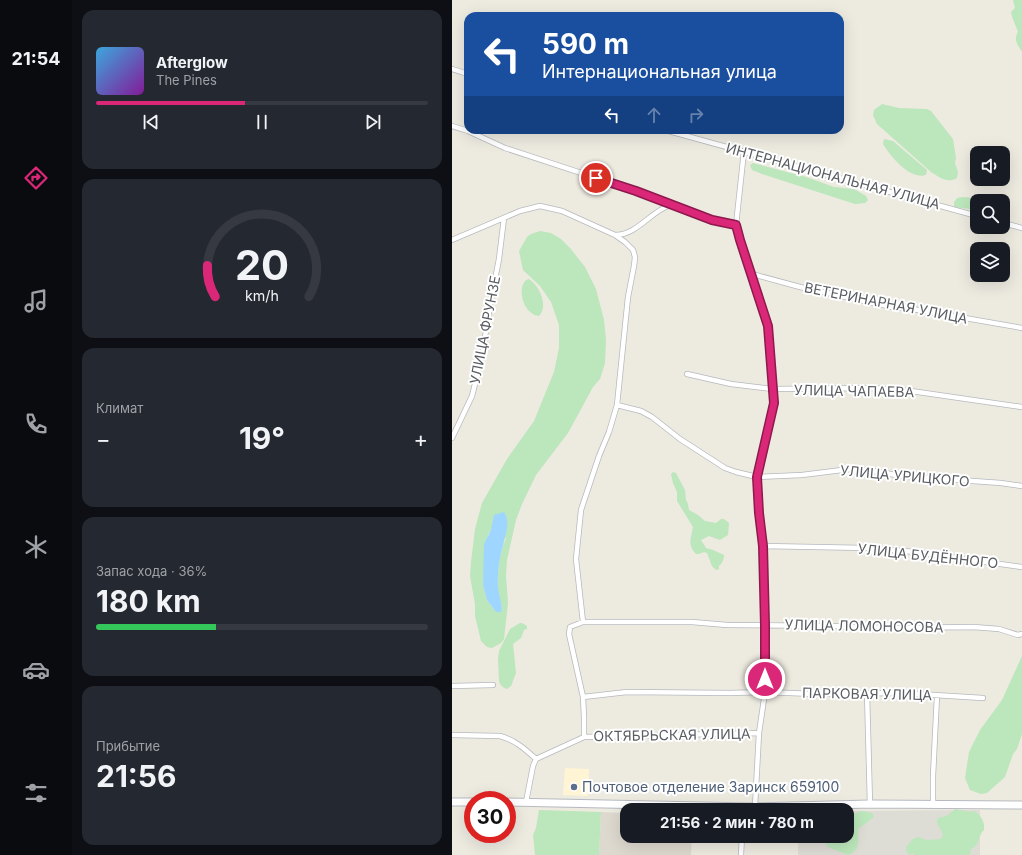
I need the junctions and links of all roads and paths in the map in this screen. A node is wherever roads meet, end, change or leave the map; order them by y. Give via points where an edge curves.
1 (452, 69) edge
2 (464, 73) edge
3 (452, 126) edge
4 (464, 130) edge
5 (475, 134) edge
6 (680, 134) edge
7 (744, 151) junction
8 (670, 205) junction
9 (970, 214) edge
10 (504, 218) junction
11 (736, 225) junction
12 (1010, 225) edge
13 (1022, 228) edge
14 (615, 235) junction
15 (452, 240) edge
16 (752, 274) junction
17 (1022, 328) edge
18 (687, 374) dead end
19 (773, 389) junction
20 (617, 405) junction
21 (1022, 407) edge
22 (452, 438) edge
23 (757, 477) junction
24 (1022, 486) edge
25 (763, 546) junction
26 (1022, 567) edge
27 (583, 622) junction
28 (765, 625) junction
29 (1022, 634) edge
30 (492, 685) dead end
31 (452, 686) edge
32 (765, 692) junction
33 (867, 693) junction
34 (937, 696) junction
35 (583, 697) junction
36 (983, 698) dead end
37 (759, 733) junction
38 (452, 735) edge
39 (584, 737) junction
40 (536, 759) junction
41 (452, 802) edge
42 (464, 802) edge
43 (516, 802) edge
44 (526, 802) junction
45 (752, 803) edge
46 (870, 804) junction
47 (620, 805) edge
48 (854, 805) edge
49 (933, 805) junction
50 (1022, 805) edge
51 (742, 843) edge
52 (741, 855) edge

1 - 2 street
3 - 4 street
5 - 8 street via 505,148 636,191
6 - 7 street, ИНТЕРНАЦИОНАЛЬНАЯ УЛИЦА
7 - 9 street, ИНТЕРНАЦИОНАЛЬНАЯ УЛИЦА
7 - 11 street
8 - 11 street via 712,220
8 - 14 street via 658,210 627,233
10 - 14 street via 540,206 562,210
10 - 15 street
10 - 22 street, УЛИЦА ФРУНЗЕ via 477,376 472,396
11 - 16 street
12 - 13 street
14 - 20 street via 633,250 635,257 628,297
16 - 17 street, ВЕТЕРИНАРНАЯ УЛИЦА via 892,307
16 - 19 street via 768,326
18 - 19 street, УЛИЦА ЧАПАЕВА via 731,384
19 - 21 street, УЛИЦА ЧАПАЕВА via 872,388
19 - 23 street via 773,410
20 - 23 street, УЛИЦА УРИЦКОГО via 641,411 652,417 725,468
20 - 27 street via 581,510 576,559
23 - 24 street, УЛИЦА УРИЦКОГО via 850,469
23 - 25 street
25 - 26 street, УЛИЦА БУДЁННОГО via 867,548
25 - 28 street
27 - 28 street, УЛИЦА ЛОМОНОСОВА
27 - 35 street via 570,627 569,634
28 - 29 street, УЛИЦА ЛОМОНОСОВА via 973,627
28 - 32 street
30 - 31 street
32 - 33 street, ПАРКОВАЯ УЛИЦА
32 - 35 street, ПАРКОВАЯ УЛИЦА via 627,692
32 - 37 street
33 - 34 street, ПАРКОВАЯ УЛИЦА
33 - 46 street
34 - 36 street, ПАРКОВАЯ УЛИЦА
34 - 49 street
35 - 39 street
37 - 39 street, ОКТЯБРЬСКАЯ УЛИЦА
37 - 45 street
38 - 40 street via 506,737
39 - 40 street, ОКТЯБРЬСКАЯ УЛИЦА
40 - 44 street
41 - 42 street
43 - 44 street
44 - 47 street
46 - 48 street
46 - 49 street
49 - 50 street
51 - 52 street

